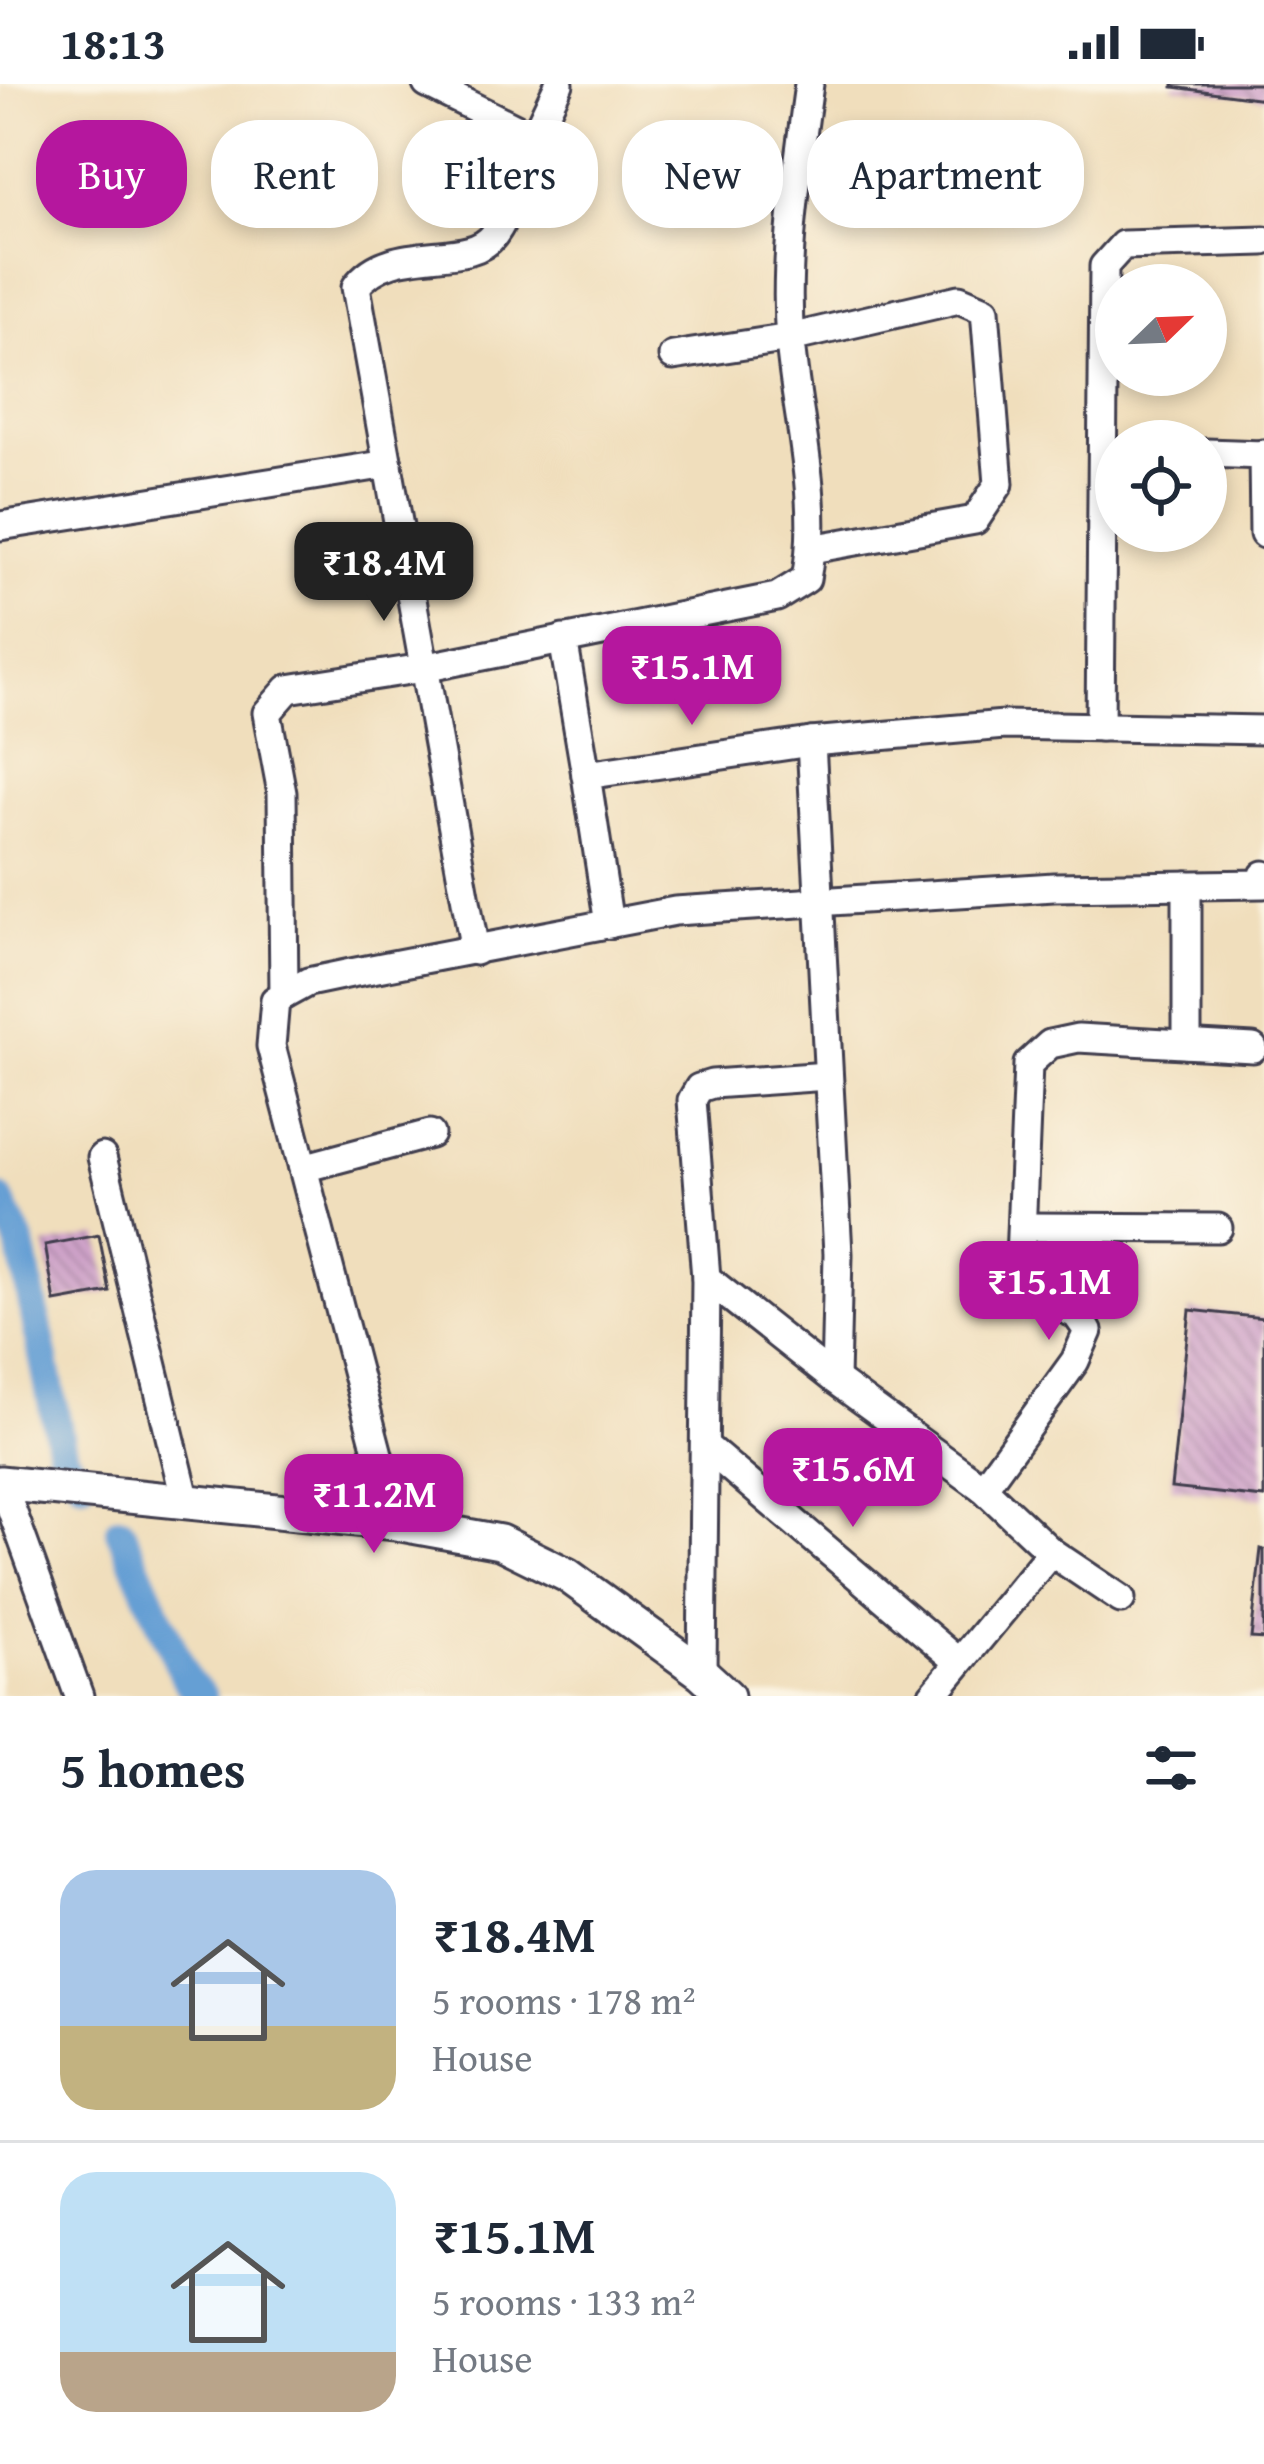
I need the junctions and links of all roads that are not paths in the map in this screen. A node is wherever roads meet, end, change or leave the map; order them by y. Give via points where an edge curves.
1 (427, 84) edge
2 (560, 84) edge
3 (809, 84) edge
4 (500, 120) edge
5 (542, 120) edge
6 (497, 228) edge
7 (1264, 241) edge
8 (790, 338) junction
9 (673, 356) dead end
10 (1108, 420) edge
11 (1227, 453) edge
12 (1263, 454) edge
13 (388, 464) junction
14 (0, 526) edge
15 (1264, 533) edge
16 (812, 549) junction
17 (1106, 552) edge
18 (562, 639) junction
19 (423, 668) junction
20 (1100, 727) junction
21 (1264, 730) edge
22 (811, 742) junction
23 (586, 776) junction
24 (1264, 875) edge
25 (1187, 885) junction
26 (820, 900) junction
27 (609, 924) junction
28 (475, 951) junction
29 (284, 995) junction
30 (1187, 1044) junction
31 (1253, 1048) dead end
32 (828, 1076) junction
33 (430, 1134) dead end
34 (102, 1157) dead end
35 (303, 1168) junction
36 (1024, 1227) junction
37 (1218, 1228) dead end
38 (706, 1278) junction
39 (835, 1380) junction
40 (706, 1446) junction
41 (1, 1483) edge
42 (983, 1488) junction
43 (186, 1502) junction
44 (396, 1523) junction
45 (1051, 1552) junction
46 (1120, 1599) dead end
47 (959, 1662) junction
48 (702, 1673) junction
49 (79, 1696) edge
50 (727, 1696) edge
51 (932, 1696) edge

1 - 4 street
2 - 5 street
3 - 8 street via 793,205
6 - 13 street via 479,248 384,264 356,287
7 - 10 street via 1123,245 1104,266
8 - 9 street
8 - 16 street
8 - 16 street via 959,298 986,310 999,484 987,507 975,520
11 - 12 street
12 - 15 street
13 - 14 street
13 - 19 street
16 - 18 street via 806,580 777,597
17 - 20 street
18 - 19 street
18 - 23 street
19 - 28 street
19 - 29 street via 288,689 267,713 282,793
20 - 21 street
20 - 22 street via 1004,725
22 - 23 street
22 - 26 street
23 - 27 street
24 - 25 street via 1264,884
25 - 26 street
25 - 30 street
26 - 27 street
26 - 32 street
27 - 28 street
28 - 29 street via 308,982
29 - 35 street via 275,1000 271,1046
30 - 31 street
30 - 36 street via 1078,1038 1050,1044 1028,1064
32 - 38 street via 699,1088 692,1100
32 - 39 street
33 - 35 street
34 - 43 street
35 - 44 street
36 - 37 street
36 - 42 street via 1022,1291 1076,1314 1088,1331 1076,1360
38 - 39 street
38 - 40 street
39 - 42 street
40 - 47 street
40 - 48 street
41 - 43 street
41 - 49 street
42 - 45 street
43 - 44 street
44 - 48 street via 517,1550 567,1575
45 - 46 street
45 - 47 street
47 - 51 street
48 - 50 street

